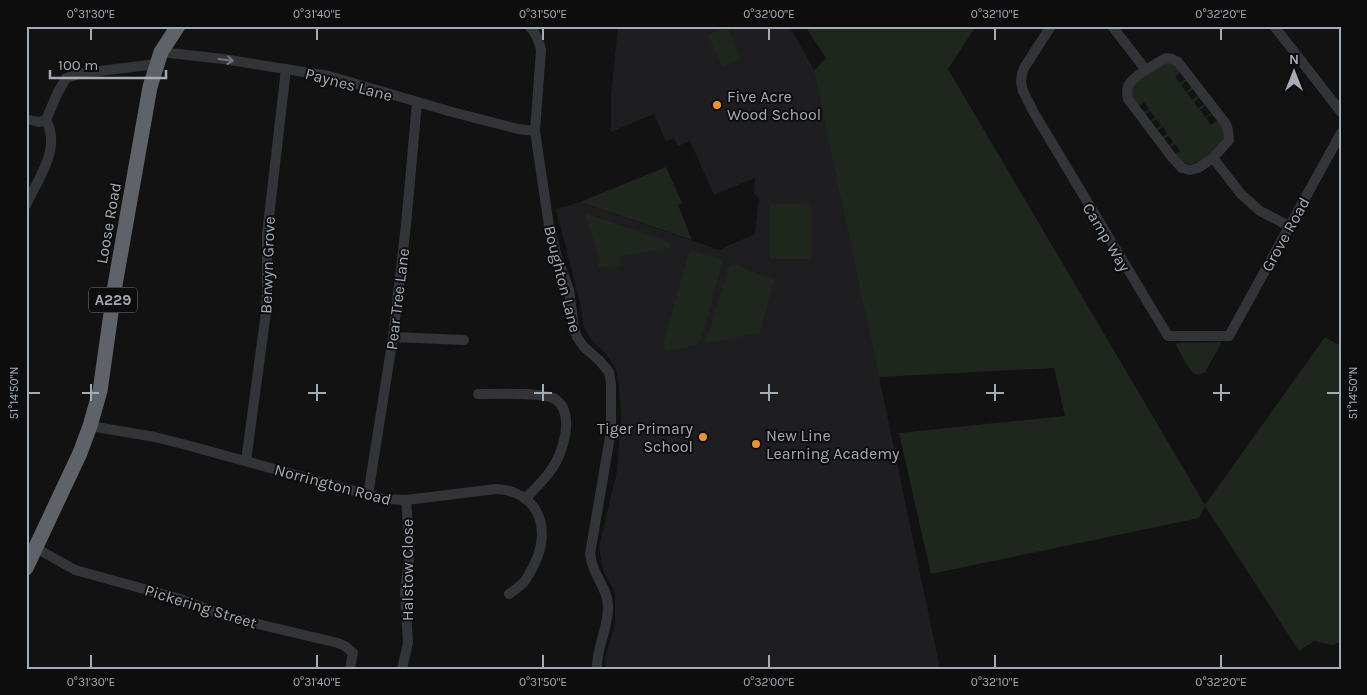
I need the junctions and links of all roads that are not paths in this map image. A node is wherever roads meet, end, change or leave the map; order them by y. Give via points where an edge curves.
1 (178, 26) edge
2 (1051, 26) edge
3 (1112, 26) edge
4 (1274, 26) edge
5 (531, 27) edge
6 (158, 58) junction
7 (286, 69) junction
8 (1146, 70) junction
9 (418, 103) junction
10 (1341, 112) edge
11 (26, 119) edge
12 (46, 120) junction
13 (535, 131) junction
14 (1341, 133) edge
15 (1213, 158) junction
16 (26, 205) edge
17 (1289, 226) junction
18 (1229, 336) joint
19 (393, 337) junction
20 (464, 340) dead end
21 (478, 394) dead end
22 (90, 426) junction
23 (246, 461) junction
24 (368, 495) junction
25 (525, 499) junction
26 (406, 500) junction
27 (36, 548) junction
28 (27, 565) edge
29 (510, 594) dead end
30 (350, 669) edge
31 (402, 669) edge
32 (597, 669) edge

1 - 6 highway, Loose Road / A229
2 - 18 street, Camp Way via 1022,74 1023,91 1034,113 1168,336
3 - 8 street
4 - 10 street
5 - 13 street, Boughton Lane via 541,50
6 -> 7 street, Paynes Lane via 223,59
6 - 12 street, Paynes Lane via 66,78
6 - 22 highway, Loose Road / A229 via 148,95 100,391
7 - 9 street, Paynes Lane via 329,76
7 - 23 street, Berwyn Grove via 267,234 266,312
8 - 15 street via 1166,58 1178,62 1226,124 1228,140
8 - 15 street via 1130,83 1128,99 1171,156 1182,168 1190,170
9 - 13 street, Paynes Lane
9 - 19 street, Pear Tree Lane
11 - 12 street
12 - 16 street via 51,139 46,165
13 - 32 street, Boughton Lane via 549,226 569,290 576,337 600,361 611,384 611,431 590,554 592,566 607,596 608,607
14 - 17 street, Grove Road
15 - 17 street via 1241,194 1260,211
17 - 18 street, Grove Road
19 - 20 street
19 - 24 street, Pear Tree Lane
21 - 25 street via 542,395 555,399 564,409 567,425 563,446 552,469
22 - 23 street, Norrington Road via 155,437
22 - 27 highway, Loose Road / A229
23 - 24 street, Norrington Road
24 - 26 street, Norrington Road
25 - 26 street, Norrington Road via 496,489
25 - 29 street via 538,514 542,541 525,580
26 - 31 street, Halstow Close via 410,550 404,593 408,643
27 - 28 highway, Loose Road / A229
27 - 30 street, Pickering Street via 80,571 177,598 226,616 345,646 352,653

